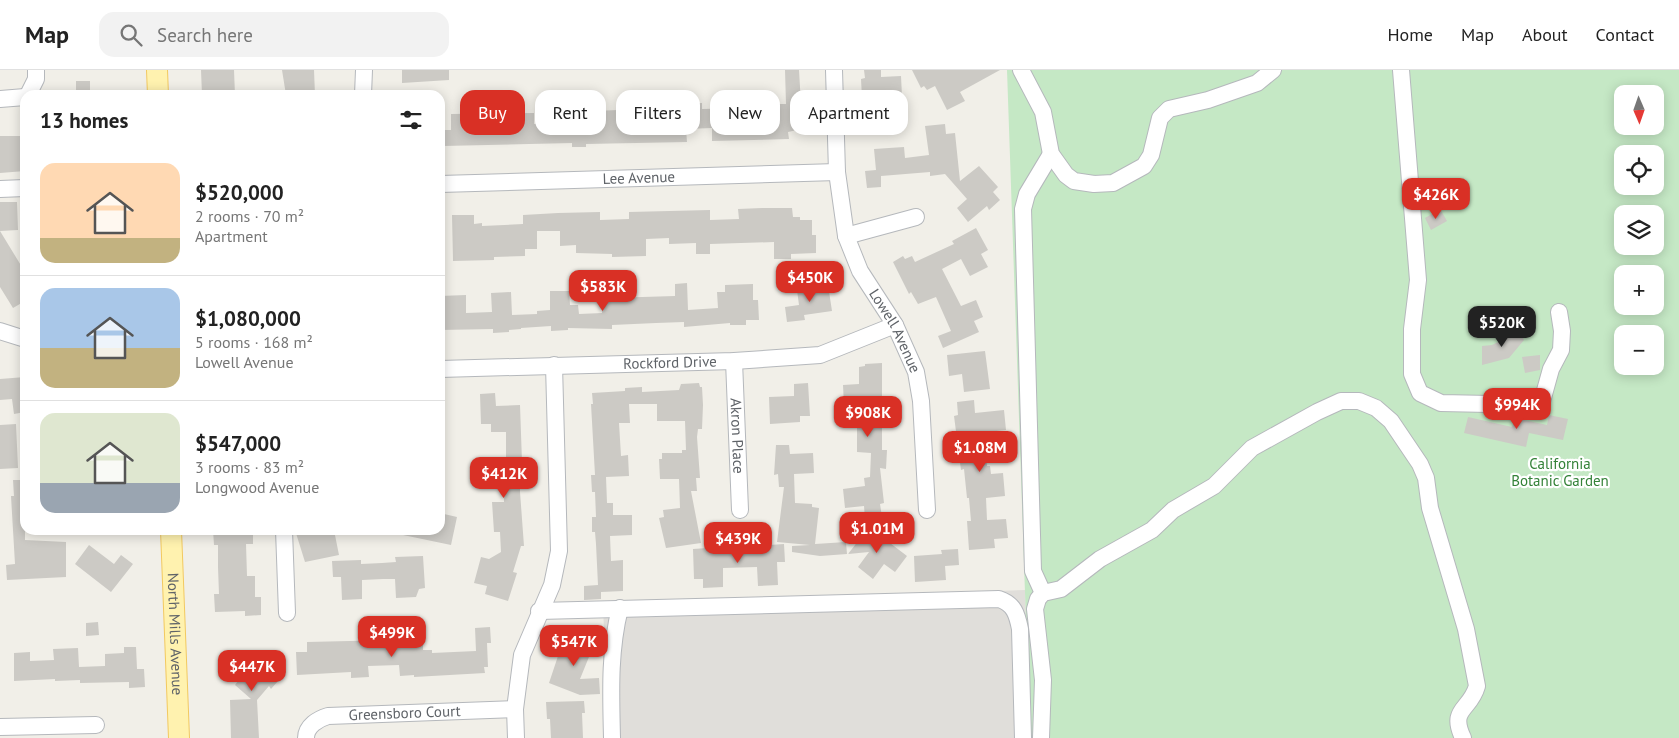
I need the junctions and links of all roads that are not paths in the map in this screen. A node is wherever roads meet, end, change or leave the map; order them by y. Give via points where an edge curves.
1 (36, 70) edge
2 (157, 70) edge
3 (364, 70) edge
4 (834, 70) edge
5 (1021, 70) edge
6 (1273, 70) edge
7 (1402, 70) edge
8 (29, 90) edge
9 (158, 90) edge
10 (363, 90) edge
11 (20, 98) edge
12 (0, 100) edge
13 (1051, 154) junction
14 (837, 172) junction
15 (445, 184) edge
16 (20, 188) edge
17 (0, 189) edge
18 (916, 217) dead end
19 (846, 236) junction
20 (1559, 312) dead end
21 (895, 325) junction
22 (0, 331) edge
23 (20, 337) edge
24 (734, 361) junction
25 (554, 365) junction
26 (445, 369) edge
27 (740, 510) dead end
28 (927, 510) dead end
29 (171, 535) edge
30 (284, 535) edge
31 (1043, 593) junction
32 (620, 608) junction
33 (539, 611) junction
34 (287, 613) dead end
35 (515, 709) junction
36 (96, 725) dead end
37 (0, 728) edge
38 (179, 738) edge
39 (306, 738) edge
40 (516, 738) edge
41 (612, 738) edge
42 (1024, 738) edge
43 (1041, 738) edge
44 (1463, 738) edge

1 - 8 street via 36,79
2 - 9 main road
3 - 10 street
4 - 14 street, Lowell Avenue
5 - 13 street via 1043,112
6 - 13 street via 1256,84 1169,109 1160,118 1151,154 1144,166 1113,183 1074,180 1066,175
7 - 20 street via 1418,280 1412,329 1412,374 1420,393 1441,403 1542,405 1551,369 1561,350
11 - 12 street
13 - 31 street via 1027,194 1023,209 1033,571
14 - 15 street, Lee Avenue
14 - 19 street, Lowell Avenue
16 - 17 street
18 - 19 street
19 - 21 street, Lowell Avenue via 860,271
21 - 24 street, Rockford Drive via 820,355
21 - 28 street, Lowell Avenue via 916,372 921,401
22 - 23 street
24 - 25 street, Rockford Drive
24 - 27 street, Akron Place
25 - 26 street, Rockford Drive
25 - 33 street via 559,551 552,585
29 - 38 main road, North Mills Avenue
30 - 34 street
31 - 43 street via 1035,608 1043,680
31 - 44 street via 1061,590 1100,559 1152,530 1173,510 1214,486 1252,448 1341,401 1359,401 1376,408 1391,421 1426,478 1430,508 1466,629 1477,686 1457,719
32 - 33 street
32 - 41 street via 610,677
32 - 42 street via 999,599 1010,603 1020,629
33 - 35 street via 522,655
35 - 39 street, Greensboro Court via 328,716 315,720
35 - 40 street
36 - 37 street

